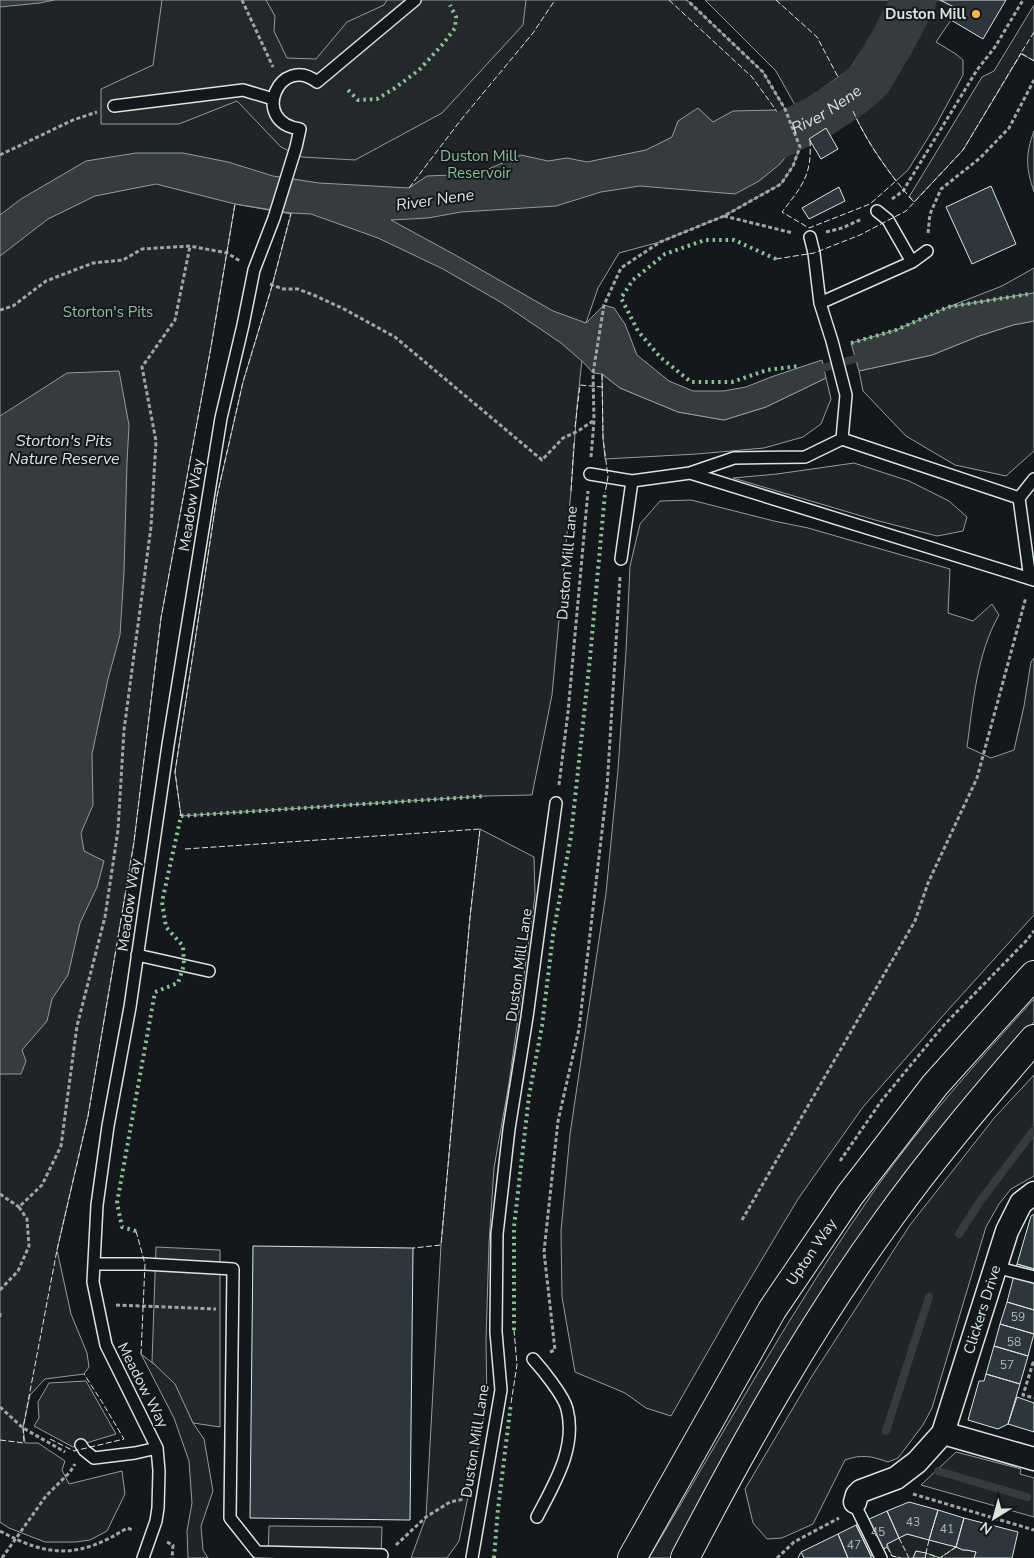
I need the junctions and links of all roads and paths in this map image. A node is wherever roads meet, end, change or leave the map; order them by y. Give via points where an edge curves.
1 (242, 0) edge
2 (415, 0) edge
3 (687, 0) edge
4 (1023, 0) edge
5 (1034, 80) edge
6 (280, 83) junction
7 (273, 99) junction
8 (114, 106) joint
9 (0, 155) edge
10 (878, 211) junction
11 (724, 216) junction
12 (810, 237) junction
13 (190, 246) junction
14 (927, 251) joint
15 (912, 262) junction
16 (254, 270) junction
17 (820, 303) junction
18 (0, 310) edge
19 (594, 420) junction
20 (842, 439) junction
21 (690, 473) junction
22 (590, 474) junction
23 (1034, 480) edge
24 (632, 481) junction
25 (1018, 498) junction
26 (621, 559) joint
27 (1032, 580) edge
28 (556, 803) joint
29 (137, 955) junction
30 (209, 970) dead end
31 (1034, 975) edge
32 (1034, 1039) edge
33 (0, 1194) edge
34 (1034, 1194) edge
35 (19, 1207) junction
36 (742, 1220) dead end
37 (94, 1264) junction
38 (995, 1266) junction
39 (1034, 1277) edge
40 (0, 1290) edge
41 (116, 1305) dead end
42 (233, 1310) junction
43 (0, 1313) edge
44 (0, 1319) edge
45 (533, 1359) joint
46 (1034, 1363) edge
47 (1034, 1398) edge
48 (0, 1407) edge
49 (943, 1433) junction
50 (81, 1445) dead end
51 (157, 1448) junction
52 (92, 1456) junction
53 (78, 1459) junction
54 (1034, 1459) edge
55 (905, 1492) dead end
56 (482, 1496) junction
57 (856, 1506) junction
58 (537, 1517) dead end
59 (127, 1528) dead end
60 (1034, 1530) edge
61 (0, 1531) edge
62 (14, 1540) junction
63 (173, 1544) dead end
64 (382, 1555) joint
65 (2, 1558) edge
66 (143, 1558) edge
67 (172, 1558) edge
68 (472, 1558) edge
69 (632, 1558) edge
70 (685, 1558) edge
71 (777, 1558) edge
72 (881, 1558) edge

1 - 6 path
2 - 6 lane via 317,82 297,75
3 - 11 path, Duston Mill Lane via 763,72 785,109 800,147 781,184
4 - 10 path via 903,190
5 - 14 path via 1009,128 980,158 941,189 930,214
6 - 7 lane
7 - 8 lane via 243,90
7 - 16 lane, Meadow Way via 273,108 283,124 300,129 274,218
8 - 9 path via 73,120
10 - 12 path via 842,228
10 - 15 lane via 888,220
11 - 12 path
11 - 19 path, Duston Mill Lane via 660,242 621,268 604,306 593,373
12 - 17 lane
13 - 16 path via 227,253
13 - 18 path via 142,249 122,260 94,263 46,281 13,306
13 - 35 path via 175,320 142,368 156,441 151,527 124,730 118,830 105,917 77,1026 61,1146 42,1185
14 - 15 lane
15 - 17 lane
16 - 19 path via 272,286 298,289 316,296 395,337 542,460 563,438
16 - 29 lane, Meadow Way via 206,502
17 - 20 lane via 846,395
19 - 22 path, Duston Mill Lane
20 - 21 lane via 804,457 734,458
20 - 25 lane
21 - 24 lane
21 - 27 lane
22 - 24 lane
22 - 28 path, Duston Mill Lane via 568,712
23 - 25 lane
24 - 26 lane
25 - 27 lane
26 - 45 path via 607,788 579,1029 558,1121 544,1252 555,1350
27 - 36 path via 977,778 928,883 915,921
28 - 56 lane, Duston Mill Lane via 497,1234 496,1332 501,1390
29 - 30 lane
29 - 37 lane, Meadow Way via 97,1205
31 - 69 highway, Upton Way via 935,1086 850,1195 772,1310
32 - 70 highway via 970,1114 887,1221 838,1293 777,1392
33 - 35 path
34 - 38 street, Clickers Drive via 1021,1203
35 - 40 path via 27,1219 29,1246 18,1271
37 - 42 lane via 233,1269
37 - 51 lane, Meadow Way via 93,1282 106,1345
38 - 39 lane
38 - 49 street, Clickers Drive
41 - 42 path
42 - 64 lane via 230,1518 257,1552
43 - 44 path
45 - 58 lane via 567,1408 570,1437 559,1473
46 - 47 path via 1024,1395
48 - 53 path via 23,1428
49 - 54 street
49 - 57 street, Clickers Drive via 917,1462 896,1478 856,1495
50 - 52 lane
51 - 52 lane
51 - 66 lane, Meadow Way via 158,1508
52 - 53 path
53 - 62 path
55 - 60 path
56 - 64 path via 450,1502 426,1517
56 - 68 lane, Duston Mill Lane
57 - 71 path via 794,1542
57 - 72 lane
59 - 62 path via 104,1544 76,1555 43,1552
61 - 62 path
62 - 65 path
63 - 67 path

